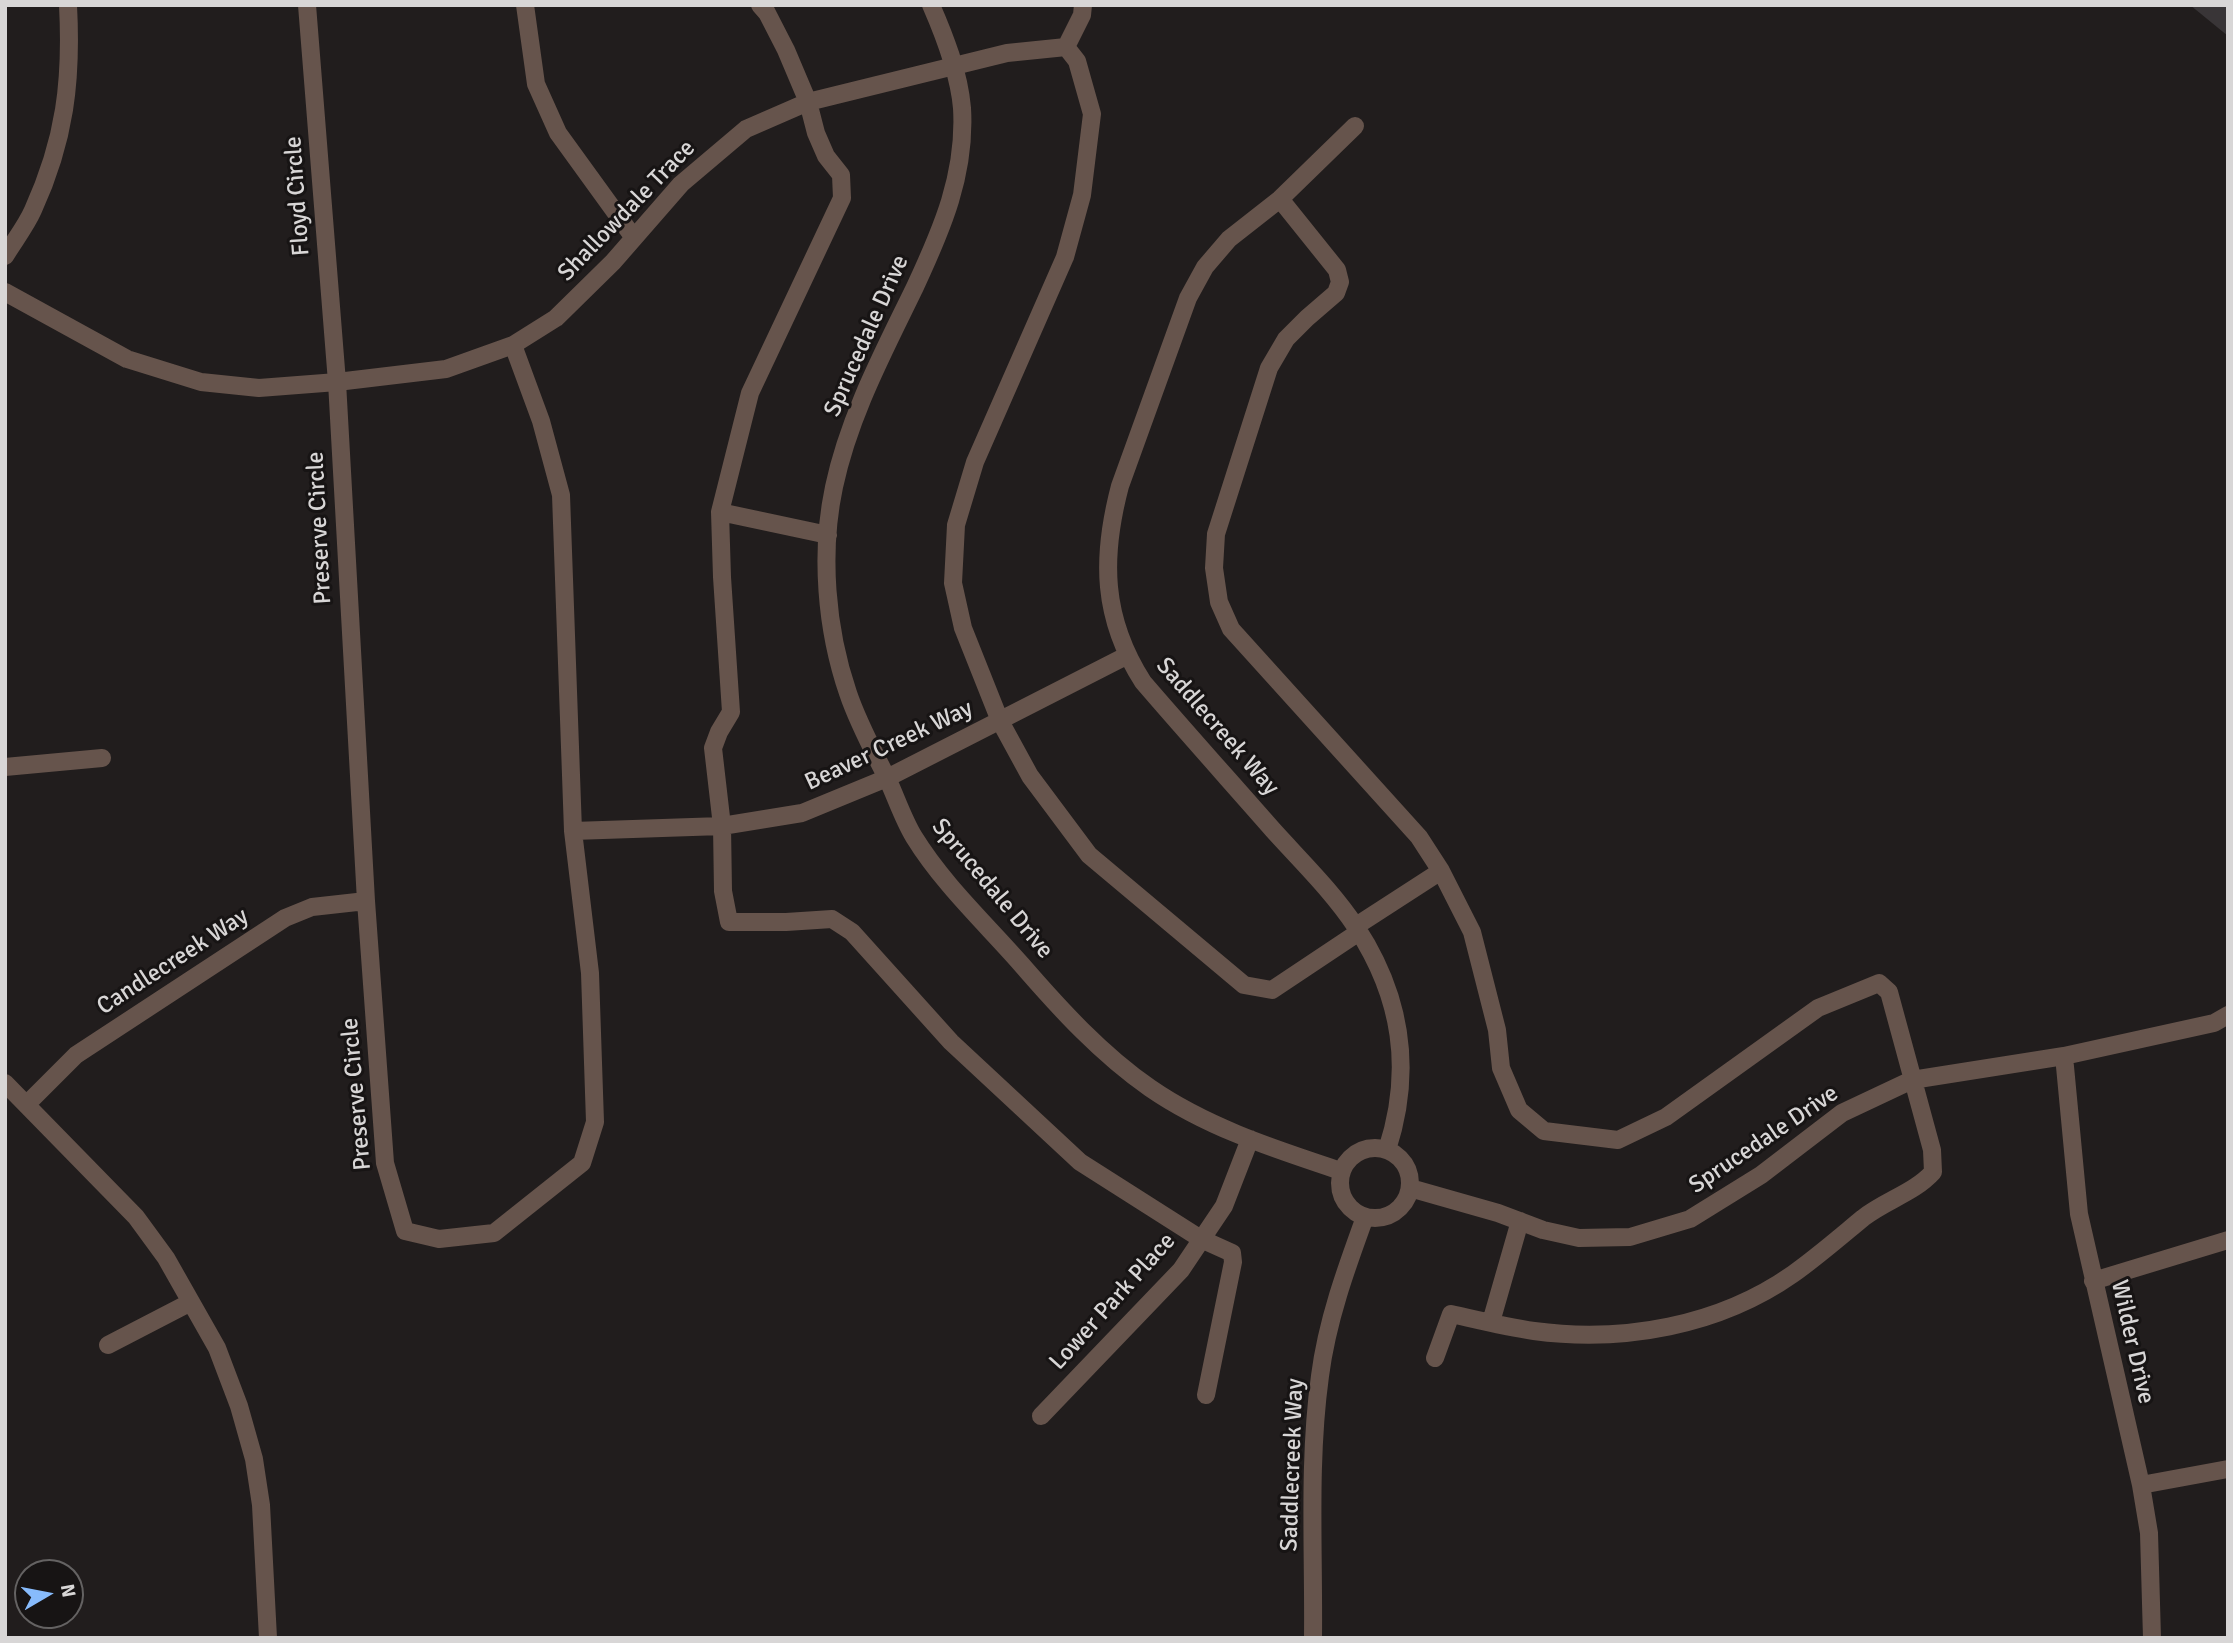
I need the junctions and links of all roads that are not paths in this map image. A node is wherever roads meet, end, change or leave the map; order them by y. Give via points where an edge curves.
1 (68, 5) edge
2 (307, 5) edge
3 (525, 5) edge
4 (760, 5) edge
5 (930, 5) edge
6 (1083, 5) edge
7 (1066, 47) junction
8 (953, 66) junction
9 (808, 102) junction
10 (1355, 126) dead end
11 (1280, 199) junction
12 (634, 238) junction
13 (5, 256) edge
14 (5, 292) edge
15 (513, 345) junction
16 (337, 382) junction
17 (720, 512) junction
18 (828, 535) junction
19 (1126, 656) junction
20 (1000, 721) junction
21 (102, 758) dead end
22 (5, 767) edge
23 (887, 778) junction
24 (722, 826) junction
25 (573, 831) junction
26 (1441, 871) junction
27 (366, 901) junction
28 (1357, 929) junction
29 (2228, 1015) edge
30 (2064, 1056) junction
31 (1912, 1080) junction
32 (5, 1083) edge
33 (27, 1104) junction
34 (1250, 1139) junction
35 (1387, 1150) junction
36 (1341, 1171) junction
37 (1410, 1188) junction
38 (1364, 1217) junction
39 (1520, 1221) junction
40 (1201, 1239) junction
41 (2228, 1240) edge
42 (2093, 1281) junction
43 (191, 1302) junction
44 (1491, 1322) junction
45 (108, 1345) dead end
46 (1435, 1358) dead end
47 (1206, 1395) dead end
48 (1041, 1416) dead end
49 (2228, 1469) edge
50 (2141, 1485) junction
51 (268, 1638) edge
52 (1313, 1638) edge
53 (2152, 1638) edge

1 - 13 street via 71,55 59,140 32,212
2 - 16 street, Floyd Circle
3 - 12 street via 536,84 558,133
4 - 9 street
5 - 8 street, Sprucedale Drive
6 - 7 street
7 - 8 street, Shallowdale Trace via 1007,52
7 - 20 street via 1077,61 1091,114 1082,195 1065,257 975,462 956,525 953,583 963,628
8 - 9 street, Shallowdale Trace
8 - 18 street, Sprucedale Drive via 962,106 961,143 949,211 860,404 843,451
9 - 12 street, Shallowdale Trace via 746,129 681,184
9 - 17 street via 826,156 841,175 842,198 750,393
10 - 11 street, Saddlecreek Way
11 - 19 street, Saddlecreek Way via 1229,239 1205,267 1188,298 1120,486 1107,565 1112,611
11 - 26 street via 1337,270 1340,282 1336,293 1286,339 1269,368 1216,534 1219,602 1231,629 1419,837
12 - 15 street, Shallowdale Trace via 556,318
14 - 16 street, Shallowdale Trace via 127,359 201,382 258,388
15 - 16 street, Shallowdale Trace via 446,369
15 - 25 street, Preserve Circle via 541,421 561,495
16 - 27 street, Preserve Circle
17 - 18 street
17 - 24 street via 731,712 713,748
18 - 23 street, Sprucedale Drive via 828,594 847,692
19 - 20 street, Beaver Creek Way
19 - 28 street, Saddlecreek Way via 1143,682
20 - 23 street, Beaver Creek Way
20 - 28 street via 1030,776 1089,855 1244,985 1272,990
21 - 22 street
23 - 24 street, Beaver Creek Way via 802,813
23 - 34 street, Sprucedale Drive via 914,836 945,878 1063,1011 1150,1088
24 - 25 street, Beaver Creek Way
24 - 40 street via 723,891 729,922 832,919 852,932 951,1042 1080,1162
25 - 27 street, Preserve Circle via 590,973 596,1122 582,1163 494,1233 439,1239 405,1231 385,1163
26 - 28 street
26 - 31 street via 1472,932 1497,1030 1501,1068 1519,1110 1544,1131 1618,1140 1666,1117 1818,1008 1879,983 1889,992
27 - 33 street, Candlecreek Way via 312,907 285,918 76,1055
28 - 35 street, Saddlecreek Way via 1377,961 1393,1001 1402,1048 1401,1088
29 - 30 street, Sprucedale Drive via 2214,1023
30 - 31 street, Sprucedale Drive
30 - 42 street, Wilder Drive via 2079,1214
31 - 39 street, Sprucedale Drive via 1842,1113 1761,1175 1690,1219 1630,1237 1579,1238
31 - 44 street via 1932,1150 1933,1172 1921,1186 1878,1206 1792,1275 1740,1304 1644,1333 1535,1331
32 - 33 street
33 - 43 street via 136,1217
34 - 36 street, Sprucedale Drive
34 - 40 street, Lower Park Place via 1224,1206
35 - 36 street via 1363,1150
35 - 37 street via 1407,1168
36 - 38 street via 1343,1199
37 - 38 street via 1397,1211 1385,1217
37 - 39 street, Sprucedale Drive
38 - 52 street, Saddlecreek Way via 1341,1284 1320,1376 1314,1443
39 - 44 street
40 - 47 street via 1227,1249 1233,1262
40 - 48 street, Lower Park Place via 1181,1269
41 - 42 street
42 - 50 street, Wilder Drive
43 - 45 street
43 - 51 street via 217,1348 254,1459
44 - 46 street via 1451,1314
49 - 50 street
50 - 53 street, Wilder Drive via 2149,1533

